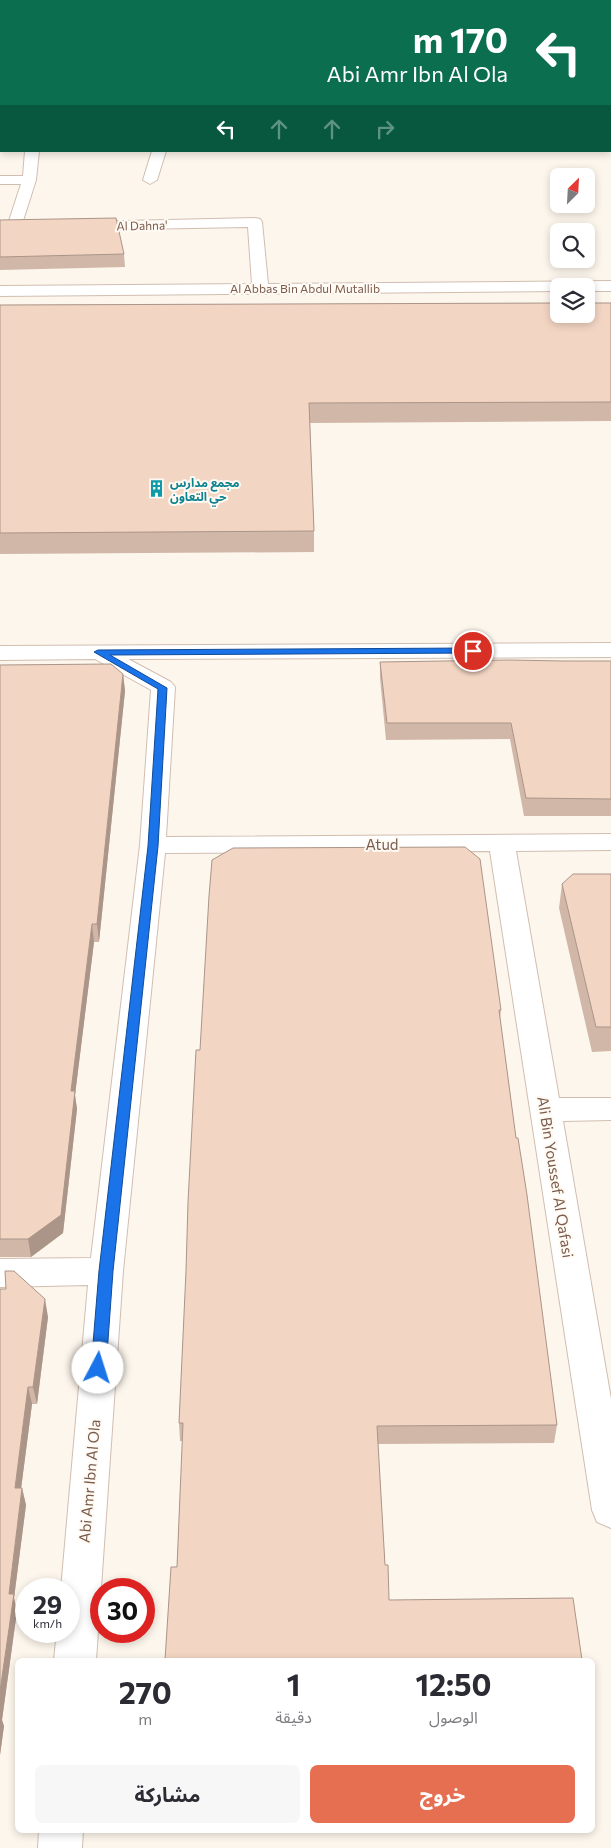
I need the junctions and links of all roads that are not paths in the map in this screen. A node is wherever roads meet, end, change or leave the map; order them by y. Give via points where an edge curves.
1 (32, 152) edge
2 (159, 152) edge
3 (0, 180) edge
4 (29, 180) junction
5 (150, 180) dead end
6 (62, 226) edge
7 (7, 227) edge
8 (33, 227) edge
9 (611, 286) edge
10 (260, 288) junction
11 (0, 291) edge
12 (611, 650) edge
13 (98, 652) junction
14 (0, 653) edge
15 (611, 842) edge
16 (502, 843) junction
17 (153, 846) junction
18 (611, 1109) edge
19 (546, 1110) junction
20 (106, 1271) junction
21 (0, 1273) edge
22 (611, 1510) edge
23 (75, 1658) edge
24 (61, 1833) edge
25 (60, 1848) edge

1 - 4 street
2 - 5 street
3 - 4 street
4 - 7 street
6 - 10 street, Al Dahna' via 255,222
7 - 8 street
9 - 10 street, Al Abbas Bin Abdul Mutallib
10 - 11 street, Al Abbas Bin Abdul Mutallib
12 - 13 street
13 - 14 street
13 - 17 street, Abi Amr Ibn Al Ola via 163,688
15 - 16 street, Atud
16 - 17 street, Atud
16 - 19 street, Ali Bin Youssef Al Qafasi
17 - 20 street, Abi Amr Ibn Al Ola
18 - 19 street
19 - 22 street, Ali Bin Youssef Al Qafasi
20 - 21 street
20 - 23 street, Abi Amr Ibn Al Ola
24 - 25 street

